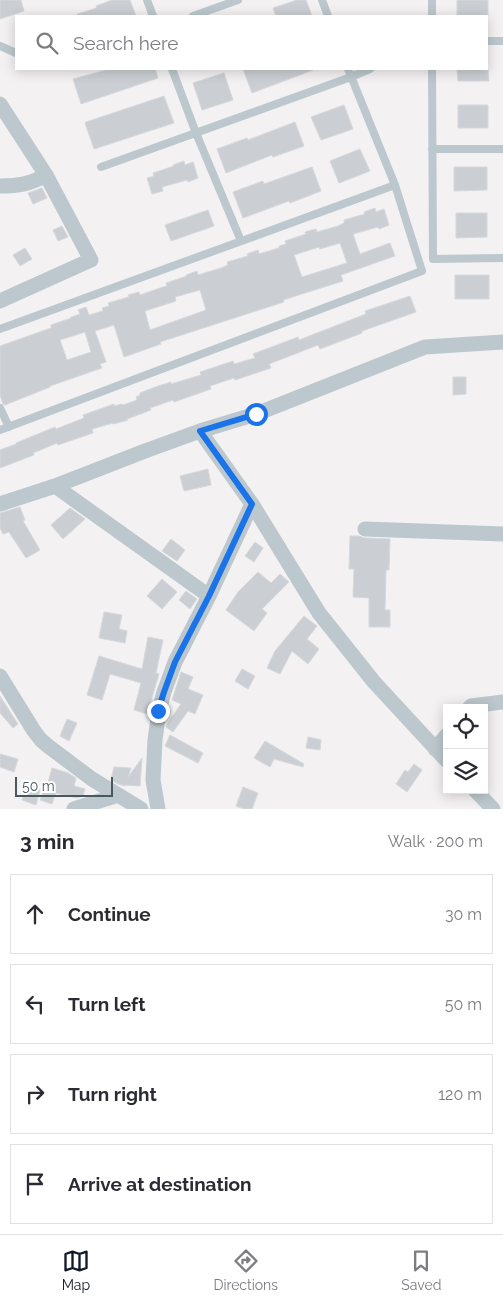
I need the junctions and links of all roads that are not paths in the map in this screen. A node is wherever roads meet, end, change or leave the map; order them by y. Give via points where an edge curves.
1 (146, 0) edge
2 (238, 0) edge
3 (322, 0) edge
4 (432, 0) edge
5 (153, 15) edge
6 (196, 15) edge
7 (328, 15) edge
8 (432, 15) edge
9 (503, 41) edge
10 (488, 42) edge
11 (0, 46) edge
12 (15, 53) edge
13 (172, 70) edge
14 (348, 70) edge
15 (368, 70) edge
16 (432, 70) edge
17 (351, 77) junction
18 (0, 104) edge
19 (196, 133) junction
20 (432, 149) junction
21 (503, 149) edge
22 (101, 167) dead end
23 (46, 175) junction
24 (395, 185) junction
25 (0, 186) edge
26 (241, 241) junction
27 (433, 258) junction
28 (503, 258) edge
29 (422, 271) junction
30 (0, 301) edge
31 (0, 329) edge
32 (503, 342) edge
33 (0, 408) edge
34 (9, 427) junction
35 (0, 430) edge
36 (200, 431) junction
37 (55, 486) junction
38 (0, 504) edge
39 (252, 504) junction
40 (365, 529) dead end
41 (503, 534) edge
42 (209, 596) junction
43 (0, 676) edge
44 (503, 702) edge
45 (487, 704) edge
46 (443, 740) edge
47 (435, 749) junction
48 (443, 757) edge
49 (479, 794) edge
50 (118, 795) junction
51 (74, 809) edge
52 (141, 809) edge
53 (158, 809) edge
54 (493, 809) edge

1 - 5 lane
2 - 6 lane
3 - 7 lane
4 - 8 lane
9 - 10 lane
11 - 12 lane
13 - 19 lane
14 - 17 lane
15 - 17 lane
16 - 20 lane
17 - 19 lane
17 - 24 lane
18 - 23 street
19 - 22 lane
19 - 26 lane
20 - 21 lane
20 - 27 lane
23 - 25 street via 34,182
23 - 30 street via 91,260
24 - 26 lane
24 - 29 lane
26 - 31 lane
27 - 28 lane
27 - 29 lane
29 - 34 lane
32 - 36 street via 425,347 256,414
33 - 34 lane
34 - 35 lane
36 - 37 street
36 - 39 street
37 - 38 street
37 - 42 street
39 - 42 street
39 - 47 street via 319,613 374,682
40 - 41 street
42 - 53 street via 175,662 158,711 152,780
43 - 50 street via 41,740
44 - 45 street
46 - 47 street
47 - 48 street
49 - 54 street
50 - 51 street
50 - 52 street

